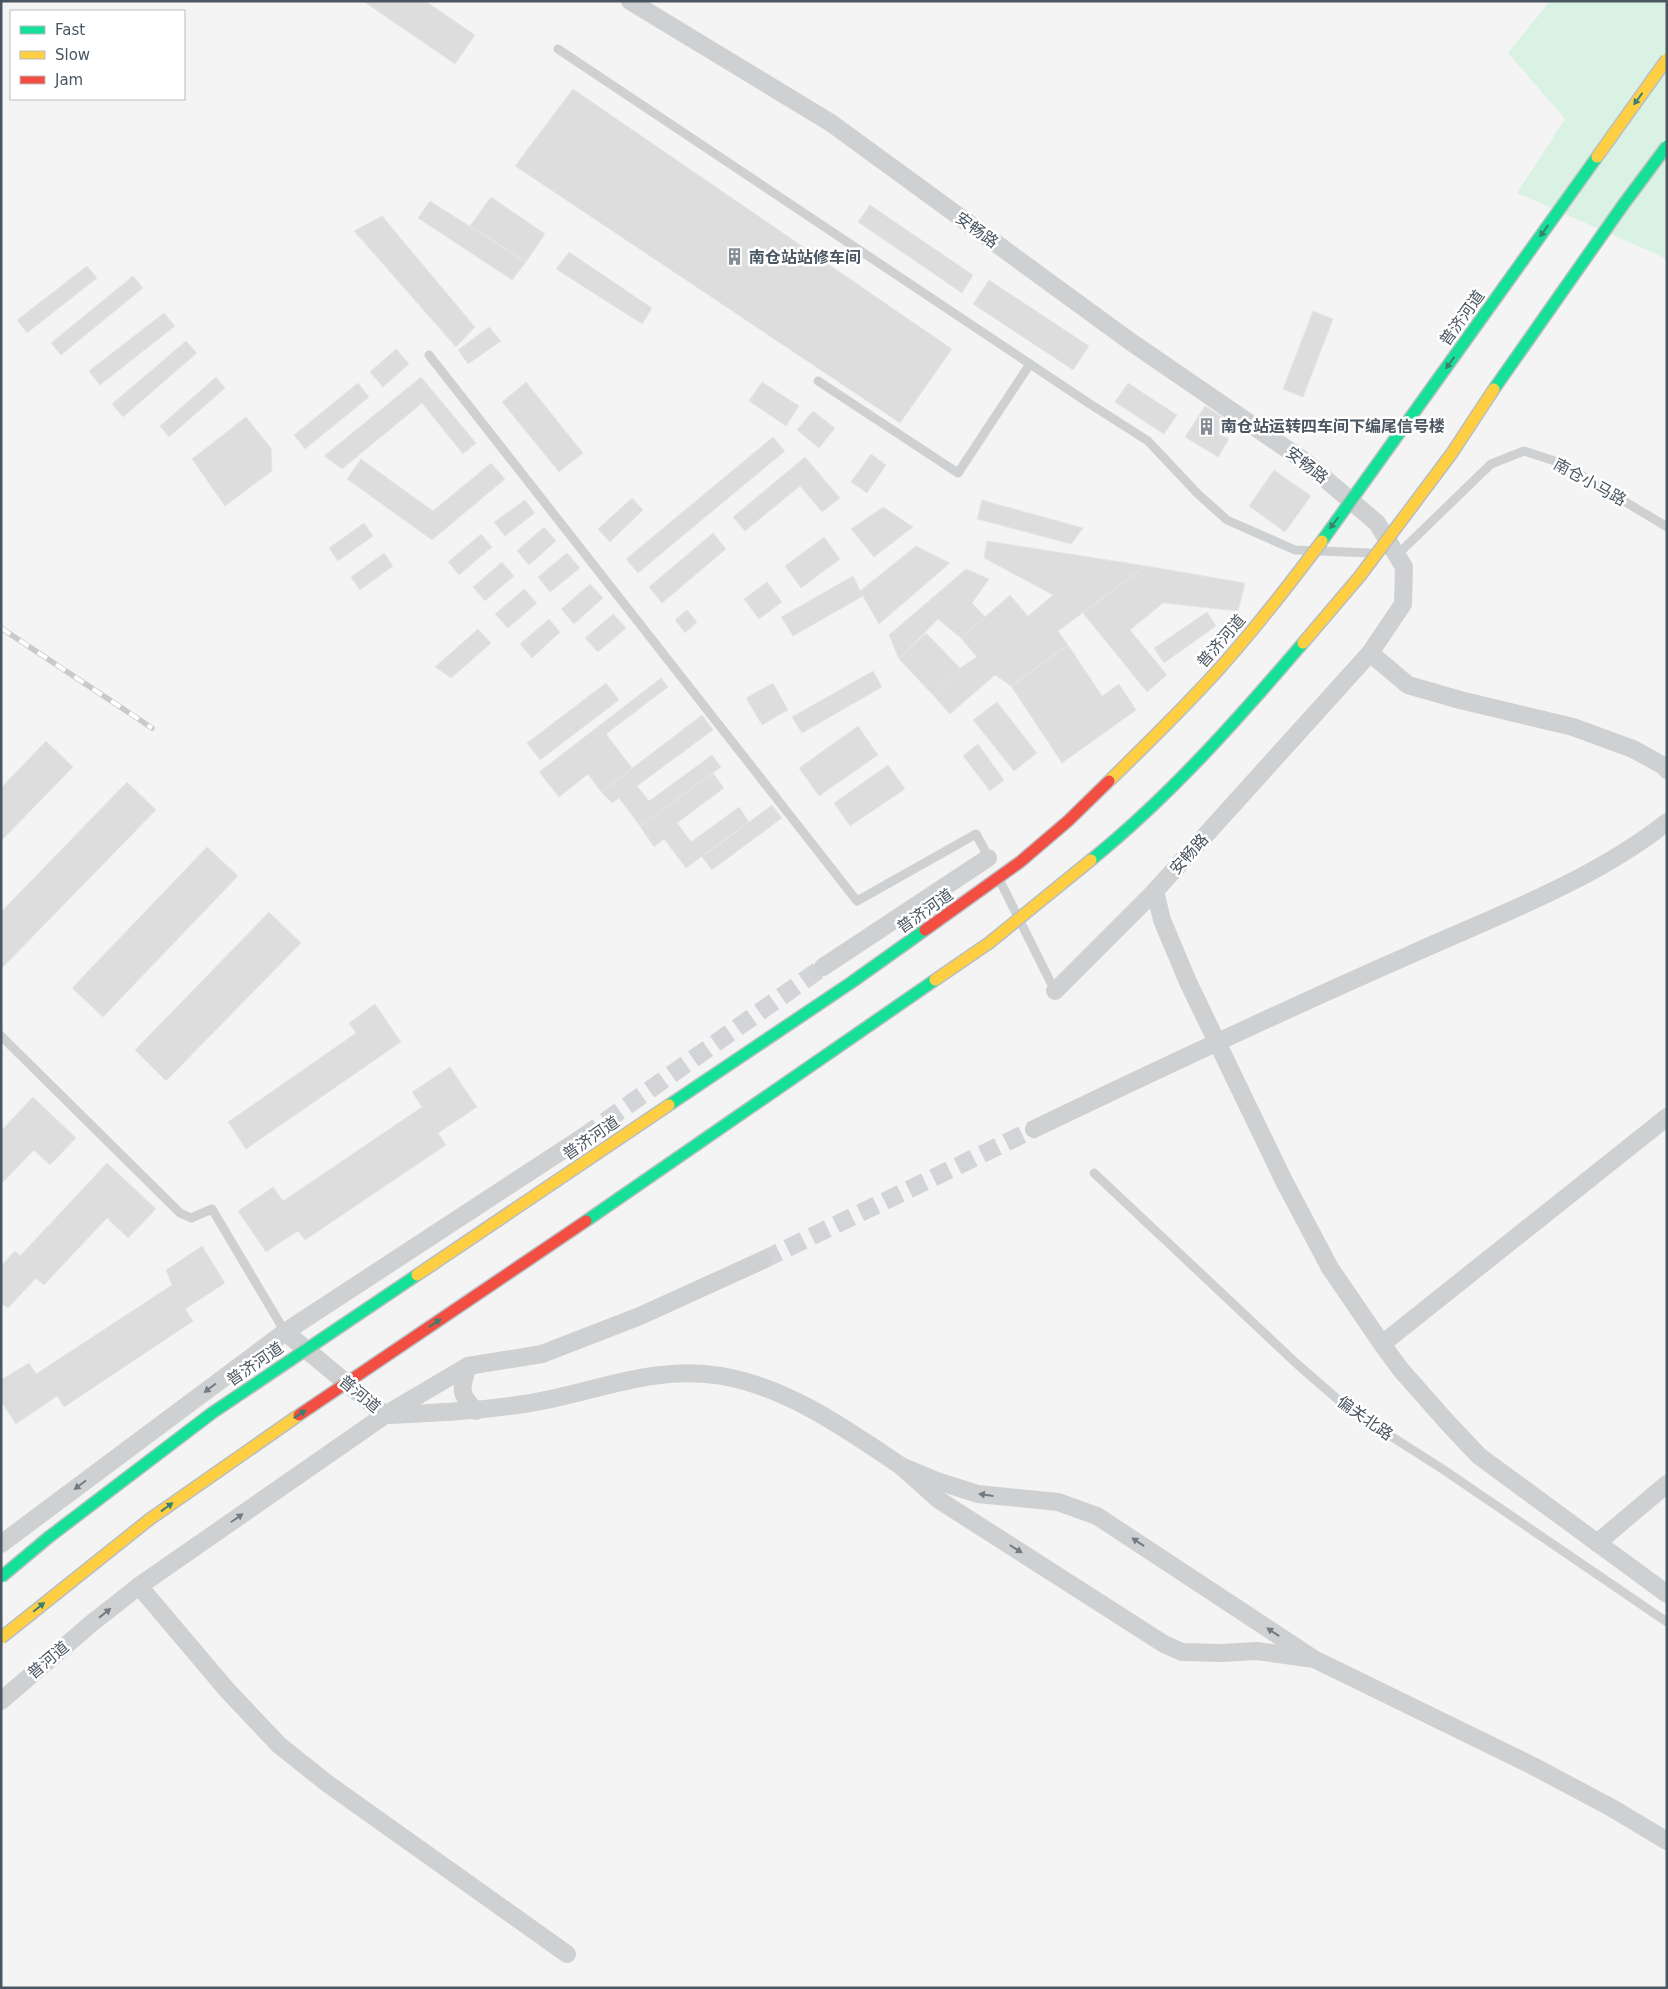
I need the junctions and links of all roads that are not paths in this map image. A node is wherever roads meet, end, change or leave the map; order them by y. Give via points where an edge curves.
1 (630, 1) edge
2 (558, 49) dead end
3 (1667, 59) edge
4 (1667, 146) edge
5 (429, 355) dead end
6 (1030, 364) junction
7 (818, 380) dead end
8 (1667, 527) edge
9 (1397, 555) junction
10 (1370, 653) junction
11 (1667, 770) edge
12 (1667, 822) edge
13 (988, 858) junction
14 (1155, 891) junction
15 (823, 967) tunnel mouth
16 (1055, 991) joint
17 (1, 1036) edge
18 (1216, 1041) junction
19 (1667, 1117) edge
20 (1034, 1129) tunnel mouth
21 (583, 1137) tunnel mouth
22 (1094, 1173) dead end
23 (763, 1260) tunnel mouth
24 (285, 1332) junction
25 (1382, 1344) junction
26 (468, 1366) junction
27 (476, 1410) junction
28 (385, 1415) junction
29 (901, 1466) junction
30 (1667, 1484) edge
31 (1597, 1542) junction
32 (1, 1544) edge
33 (1, 1577) edge
34 (139, 1586) junction
35 (1667, 1594) edge
36 (1667, 1622) edge
37 (1, 1638) edge
38 (1314, 1658) junction
39 (1, 1700) edge
40 (1667, 1841) edge
41 (567, 1954) dead end

1 - 9 street, 安畅路 via 831,123 1131,342 1303,460 1377,523
2 - 6 lane
3 -> 33 highway, 普济河道, bridge via 1276,602 1168,723 1068,821 1020,862 852,982 212,1413
37 -> 4 highway, bridge via 158,1513 989,942 1118,838 1171,789 1235,722 1360,576 1447,460 1617,213
5 - 13 lane via 857,900 976,834
6 - 7 lane via 958,473
6 - 9 lane via 1148,440 1227,520 1295,550
8 - 9 lane, 南仓小马路 via 1561,463 1524,451 1491,464
9 - 10 street, 安畅路 via 1404,567 1403,604
10 - 11 street via 1408,685 1573,727 1633,749
10 - 14 street, 安畅路
12 - 18 street via 1639,844 1561,887
13 - 15 street
13 - 16 lane
14 - 16 street, 安畅路
14 - 18 street via 1166,928
17 - 24 lane via 180,1214 191,1218 212,1209
18 - 20 street
18 - 25 street via 1330,1268
19 - 25 street
21 - 24 street
22 - 36 lane, 偏关北路 via 1350,1410
23 - 26 street via 640,1316 542,1354
24 - 28 street, 普河道
24 -> 32 street
25 - 31 street via 1414,1385 1480,1456
26 - 27 street via 462,1391 464,1399
26 - 28 street
27 - 28 street
27 - 29 street via 526,1404 651,1375 722,1376 784,1395 816,1411
34 -> 28 street, 普河道
38 -> 29 street via 1097,1516 1058,1502 978,1494
29 -> 38 street via 939,1500 1164,1644 1182,1652 1257,1651
30 - 31 street
31 - 35 street
39 -> 34 street, 普河道
34 - 41 street via 227,1690 279,1744 328,1784
38 - 40 street via 1533,1766

